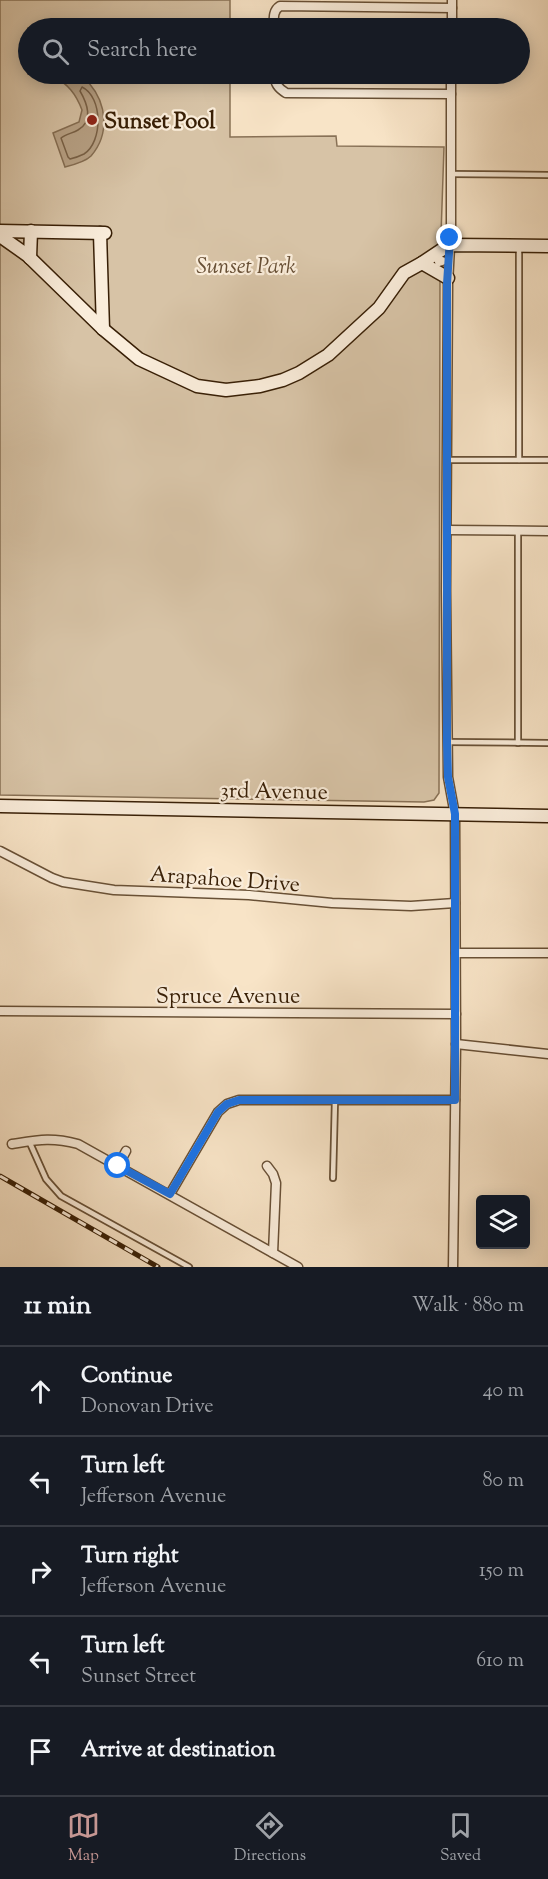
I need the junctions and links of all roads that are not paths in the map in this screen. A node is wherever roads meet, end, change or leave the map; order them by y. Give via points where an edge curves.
1 (452, 4) edge
2 (273, 18) edge
3 (276, 84) edge
4 (451, 84) edge
5 (451, 94) junction
6 (451, 174) junction
7 (548, 175) edge
8 (0, 231) edge
9 (31, 231) junction
10 (0, 236) edge
11 (449, 245) junction
12 (519, 246) junction
13 (548, 246) edge
14 (30, 258) junction
15 (422, 263) junction
16 (448, 278) junction
17 (103, 328) junction
18 (447, 460) junction
19 (519, 460) junction
20 (548, 460) edge
21 (447, 530) junction
22 (518, 531) junction
23 (548, 531) edge
24 (447, 742) junction
25 (518, 743) junction
26 (548, 743) edge
27 (0, 806) edge
28 (455, 814) junction
29 (548, 816) edge
30 (0, 851) edge
31 (455, 903) junction
32 (456, 953) junction
33 (548, 953) edge
34 (0, 1011) edge
35 (456, 1014) junction
36 (456, 1044) junction
37 (548, 1054) edge
38 (334, 1100) junction
39 (455, 1100) junction
40 (29, 1141) junction
41 (12, 1144) dead end
42 (126, 1151) dead end
43 (118, 1166) junction
44 (267, 1166) dead end
45 (333, 1178) dead end
46 (170, 1194) junction
47 (273, 1253) junction
48 (189, 1267) edge
49 (298, 1267) edge
50 (453, 1267) edge

1 - 2 street via 280,6
3 - 5 street via 286,93
4 - 5 street
5 - 6 street
6 - 7 lane
6 - 11 street
8 - 9 street
9 - 14 street
9 - 17 street via 103,233
10 - 14 street
11 - 12 street
11 - 15 street
11 - 16 street
12 - 13 street
12 - 19 lane
14 - 17 street
15 - 16 street
15 - 17 street via 404,273 379,308 328,355 294,376 260,386 226,390 196,386 145,362
16 - 18 street
18 - 19 lane
18 - 21 street
19 - 20 lane
21 - 22 street
21 - 24 street
22 - 23 street
22 - 25 lane
24 - 25 lane
24 - 28 street
25 - 26 lane
27 - 28 street, 3rd Avenue
28 - 29 street, 3rd Avenue
28 - 31 street
30 - 31 street, Arapahoe Drive via 63,882 114,890 352,904
31 - 32 street
32 - 33 street
32 - 35 street
34 - 35 street, Spruce Avenue
35 - 36 street
36 - 37 street
36 - 39 street
38 - 39 street
38 - 45 lane
38 - 46 street via 239,1100 227,1104 218,1112
39 - 50 street
40 - 41 street
40 - 43 street via 39,1138 78,1144
40 - 48 lane via 46,1179 62,1196
42 - 43 street
43 - 46 street
44 - 47 street via 276,1183
46 - 47 street
47 - 49 street

